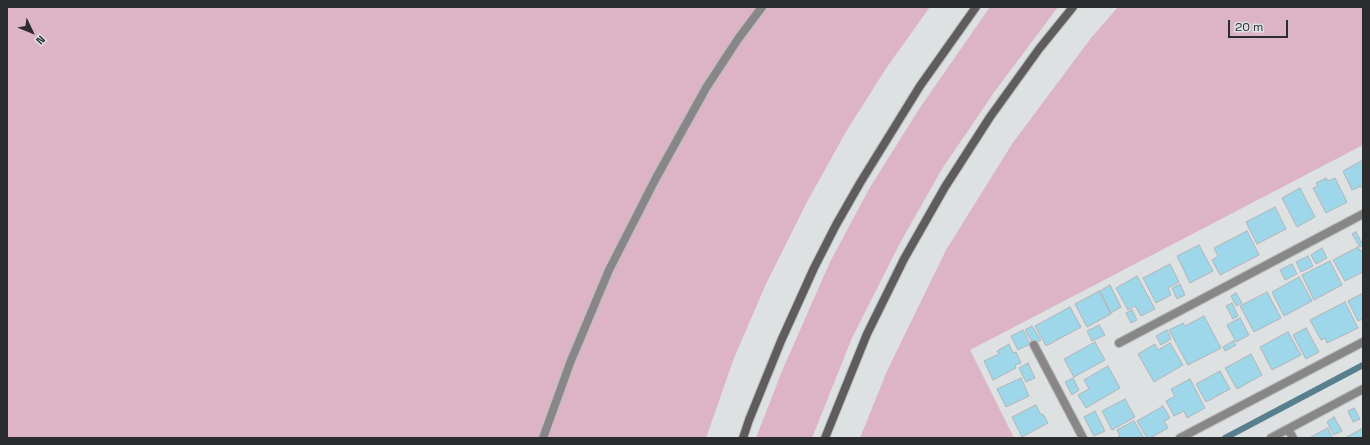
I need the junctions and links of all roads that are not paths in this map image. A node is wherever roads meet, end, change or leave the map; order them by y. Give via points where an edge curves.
1 (762, 7) edge
2 (976, 7) edge
3 (1074, 7) edge
4 (1363, 214) edge
5 (1363, 342) edge
6 (1119, 344) dead end
7 (1034, 345) dead end
8 (1363, 389) edge
9 (1288, 429) junction
10 (543, 438) edge
11 (744, 438) edge
12 (825, 438) edge
13 (1083, 438) edge
14 (1180, 438) edge
15 (1271, 438) edge
16 (1293, 438) edge

1 - 10 street via 706,88 609,270 576,348
2 - 11 street via 920,86 836,225 781,341
3 - 12 street via 1039,49 990,117 945,188 904,259 867,334
4 - 6 street
5 - 14 street
7 - 13 street
8 - 9 street
9 - 15 street
9 - 16 street

